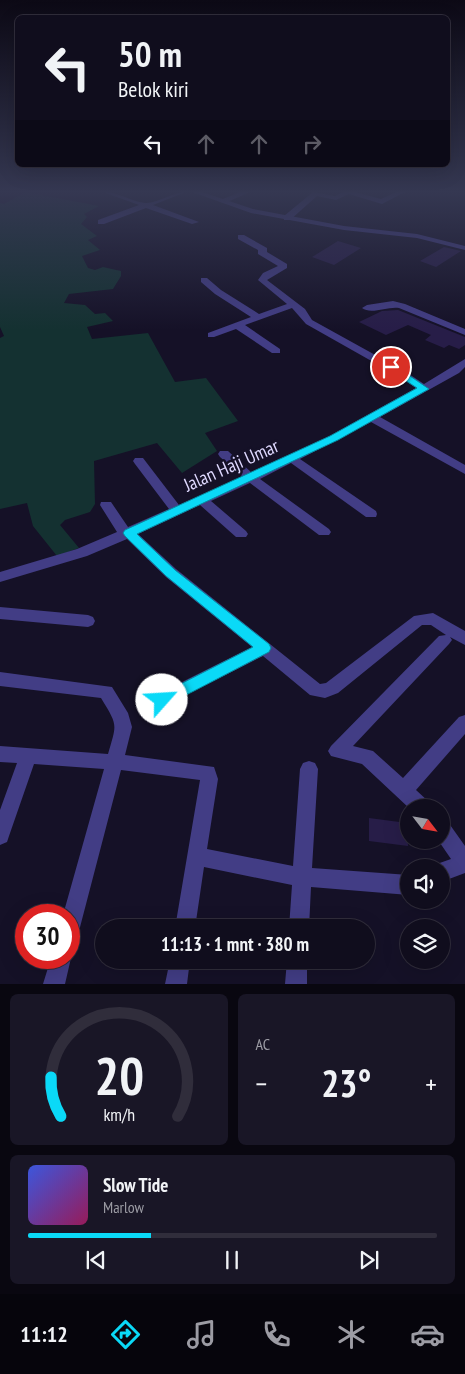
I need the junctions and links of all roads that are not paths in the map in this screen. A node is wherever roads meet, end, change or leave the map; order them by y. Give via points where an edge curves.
1 (241, 238) dead end
2 (425, 238) edge
3 (465, 248) edge
4 (204, 280) dead end
5 (294, 304) junction
6 (367, 308) dead end
7 (258, 317) junction
8 (236, 324) junction
9 (465, 332) edge
10 (210, 335) dead end
11 (276, 351) dead end
12 (465, 362) edge
13 (424, 389) junction
14 (371, 417) junction
15 (224, 454) dead end
16 (291, 458) junction
17 (139, 461) dead end
18 (465, 470) edge
19 (251, 478) junction
20 (202, 500) junction
21 (106, 505) dead end
22 (176, 510) junction
23 (371, 514) dead end
24 (324, 532) dead end
25 (127, 534) junction
26 (241, 534) dead end
27 (0, 577) edge
28 (0, 612) edge
29 (88, 621) dead end
30 (465, 639) edge
31 (444, 640) dead end
32 (264, 648) junction
33 (0, 679) edge
34 (162, 700) dead end
35 (465, 722) edge
36 (0, 754) edge
37 (28, 756) junction
38 (116, 762) junction
39 (309, 769) dead end
40 (405, 789) junction
41 (414, 799) edge
42 (0, 836) edge
43 (450, 841) edge
44 (197, 856) junction
45 (450, 869) edge
46 (302, 877) junction
47 (400, 883) edge
48 (77, 904) edge
49 (186, 919) edge
50 (300, 919) edge
51 (58, 969) edge
52 (178, 969) edge
53 (297, 969) edge
54 (54, 984) edge
55 (176, 984) edge
56 (296, 984) edge

1 - 5 street via 284,266 262,280
2 - 3 street
4 - 7 street
5 - 7 street
5 - 13 street via 309,322
6 - 9 street via 393,304 402,306
7 - 8 street
8 - 10 street
8 - 11 street
12 - 13 street, Jalan Haji Umar
13 - 14 street, Jalan Haji Umar
14 - 16 street, Jalan Haji Umar
14 - 18 street
15 - 19 street
16 - 19 street, Jalan Haji Umar
16 - 23 street
17 - 22 street
19 - 20 street, Jalan Haji Umar
19 - 24 street
20 - 22 street, Jalan Haji Umar
20 - 26 street
21 - 25 street
22 - 25 street, Jalan Haji Umar
25 - 27 street, Jalan Haji Umar via 82,553
25 - 32 street
28 - 29 street
30 - 32 street via 433,619 419,620 332,688 321,691 310,686
31 - 40 street via 337,751 367,757
32 - 34 street
33 - 38 street via 106,692 124,727
35 - 40 street
36 - 37 street
37 - 38 street
37 - 42 street
38 - 44 street via 208,773
38 - 48 street
39 - 46 street
40 - 41 street
43 - 45 street via 462,858 458,866
44 - 46 street
44 - 49 street
46 - 47 street
46 - 50 street
51 - 54 street
52 - 55 street
53 - 56 street

